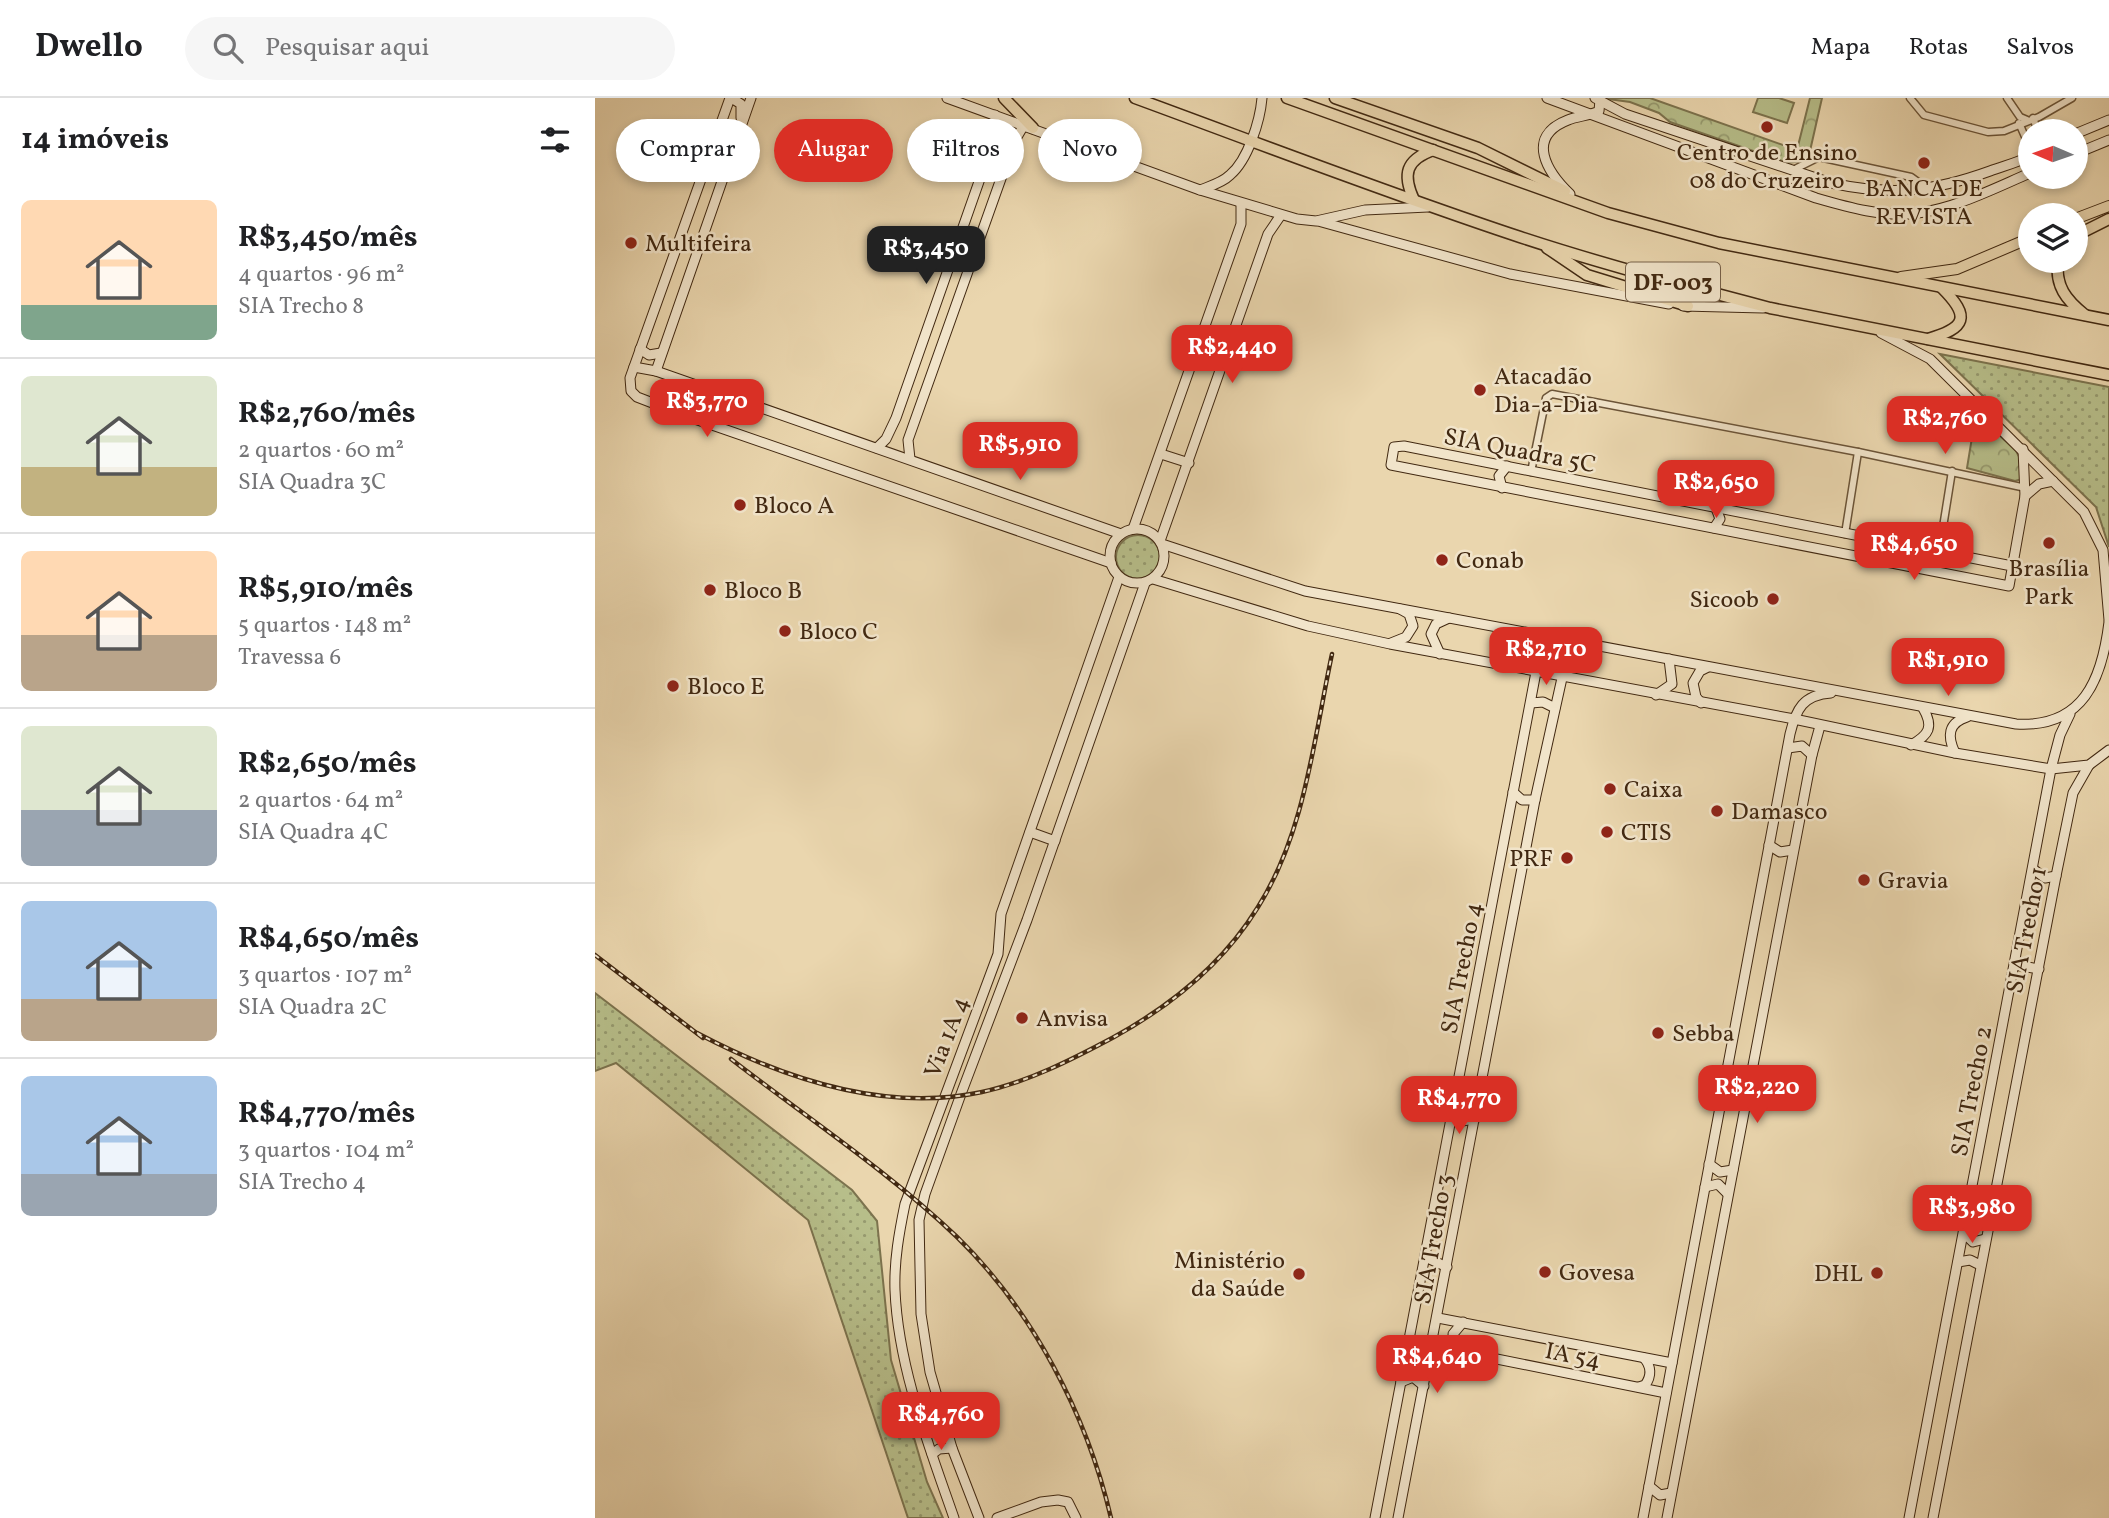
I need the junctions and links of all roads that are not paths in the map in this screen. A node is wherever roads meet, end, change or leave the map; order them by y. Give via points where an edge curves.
1 (730, 98) edge
2 (751, 98) edge
3 (947, 98) edge
4 (1004, 98) edge
5 (1135, 98) edge
6 (1262, 98) edge
7 (1287, 98) edge
8 (1335, 98) edge
9 (1547, 98) edge
10 (1910, 98) edge
11 (2007, 98) edge
12 (2072, 98) edge
13 (1597, 99) edge
14 (1590, 114) junction
15 (995, 115) junction
16 (722, 119) edge
17 (740, 119) edge
18 (744, 119) edge
19 (995, 119) edge
20 (2030, 119) joint
21 (2109, 120) edge
22 (1658, 123) junction
23 (2018, 123) edge
24 (1029, 127) junction
25 (2088, 129) edge
26 (1024, 132) edge
27 (1647, 137) junction
28 (1250, 140) junction
29 (2109, 140) edge
30 (2088, 149) edge
31 (1433, 150) junction
32 (2018, 160) edge
33 (1994, 169) junction
34 (1793, 170) junction
35 (2018, 178) edge
36 (1968, 179) junction
37 (699, 182) edge
38 (702, 182) edge
39 (721, 182) edge
40 (979, 182) edge
41 (999, 182) edge
42 (719, 188) junction
43 (1200, 190) junction
44 (1929, 190) junction
45 (1990, 190) junction
46 (1570, 194) junction
47 (1976, 195) junction
48 (1414, 200) junction
49 (1241, 203) junction
50 (2109, 206) edge
51 (1431, 207) junction
52 (1608, 213) junction
53 (2088, 214) edge
54 (1281, 215) junction
55 (2109, 219) edge
56 (1317, 221) junction
57 (2088, 230) edge
58 (2018, 243) edge
59 (1542, 244) junction
60 (950, 264) junction
61 (968, 268) junction
62 (2057, 273) edge
63 (1887, 278) junction
64 (942, 285) junction
65 (1943, 288) junction
66 (960, 292) junction
67 (1688, 306) junction
68 (1770, 308) junction
69 (2087, 316) junction
70 (2109, 320) edge
71 (1873, 329) junction
72 (1926, 340) junction
73 (640, 349) junction
74 (661, 353) junction
75 (634, 367) junction
76 (656, 371) junction
77 (2109, 375) edge
78 (896, 418) junction
79 (913, 425) junction
80 (877, 448) junction
81 (2023, 449) junction
82 (1858, 452) junction
83 (1161, 454) junction
84 (910, 459) junction
85 (1189, 463) junction
86 (1489, 463) junction
87 (1507, 467) junction
88 (1952, 471) junction
89 (1531, 472) junction
90 (2053, 481) junction
91 (1484, 485) junction
92 (1502, 488) junction
93 (2026, 492) junction
94 (1716, 508) junction
95 (1738, 513) junction
96 (1714, 528) junction
97 (1133, 529) junction
98 (1734, 533) junction
99 (1121, 534) junction
100 (1845, 534) junction
101 (1161, 542) junction
102 (1911, 546) junction
103 (1939, 552) junction
104 (1111, 563) junction
105 (1906, 566) junction
106 (2012, 566) junction
107 (1119, 577) junction
108 (1149, 581) junction
109 (1397, 607) junction
110 (1450, 618) junction
111 (2109, 621) edge
112 (1563, 638) junction
113 (1390, 644) junction
114 (2107, 644) edge
115 (1440, 654) junction
116 (1669, 659) junction
117 (1708, 667) junction
118 (1536, 673) junction
119 (1562, 678) junction
120 (1847, 692) junction
121 (1654, 695) junction
122 (1531, 703) junction
123 (1701, 703) junction
124 (1555, 708) junction
125 (1923, 708) junction
126 (2070, 714) junction
127 (1969, 717) junction
128 (1794, 719) junction
129 (1820, 726) junction
130 (1911, 745) junction
131 (1788, 748) junction
132 (1955, 752) junction
133 (2107, 754) edge
134 (1812, 755) junction
135 (2089, 765) junction
136 (2052, 769) junction
137 (1513, 792) junction
138 (1535, 800) junction
139 (1030, 832) junction
140 (1055, 841) junction
141 (1769, 845) junction
142 (1793, 850) junction
143 (2033, 869) junction
144 (2056, 876) junction
145 (2015, 965) junction
146 (2039, 969) junction
147 (1453, 1114) junction
148 (1475, 1119) junction
149 (1449, 1135) junction
150 (1470, 1140) junction
151 (1709, 1164) junction
152 (1733, 1170) junction
153 (1705, 1187) junction
154 (1728, 1194) junction
155 (1963, 1233) junction
156 (1985, 1239) junction
157 (1425, 1257) junction
158 (1958, 1262) junction
159 (1980, 1265) junction
160 (1447, 1267) junction
161 (1438, 1318) junction
162 (1464, 1322) junction
163 (1432, 1346) junction
164 (1455, 1352) junction
165 (1643, 1358) junction
166 (1672, 1363) junction
167 (1401, 1382) junction
168 (1424, 1386) junction
169 (1639, 1387) junction
170 (1666, 1393) junction
171 (947, 1430) junction
172 (926, 1436) junction
173 (952, 1448) junction
174 (932, 1454) junction
175 (1649, 1486) junction
176 (1671, 1493) junction
177 (954, 1518) edge
178 (979, 1518) edge
179 (997, 1518) edge
180 (1076, 1518) edge
181 (1375, 1518) edge
182 (1398, 1518) edge
183 (1643, 1518) edge
184 (1668, 1518) edge
185 (1909, 1518) edge
186 (1933, 1518) edge

1 - 16 main road
1 - 17 main road via 741,104
2 - 18 main road
3 - 15 main road
4 - 24 highway
5 - 28 highway, DF-003
6 - 28 main road
7 - 31 highway, DF-003
8 - 46 highway via 1478,148
9 - 14 main road
10 - 23 street via 1924,115 1987,132 2004,131
11 - 20 street via 2020,117
12 - 20 street
13 - 14 main road via 1599,111
13 - 22 main road via 1625,114
14 - 27 main road
14 - 46 main road via 1555,127 1544,145 1551,176
15 - 19 main road
15 - 24 main road
21 - 25 main road
22 - 27 main road via 1649,126
22 - 34 main road
24 - 26 main road
24 - 43 main road
27 - 47 main road via 1850,207 1915,214
28 - 43 main road via 1232,174
28 - 48 highway, DF-003
29 - 30 main road
31 - 48 highway via 1407,167
31 - 52 highway, DF-003
32 - 33 main road
33 - 36 main road
33 - 45 main road via 1985,179
34 - 44 main road via 1862,190
34 - 44 street via 1819,157 1911,177
35 - 45 main road
36 - 44 main road
36 - 47 main road
37 - 73 main road
38 - 42 main road
39 - 42 main road
40 - 60 main road
41 - 61 main road
42 - 74 main road
43 - 49 main road
45 - 47 main road
46 - 52 highway
48 - 51 highway, DF-003
49 - 54 main road
49 - 83 main road via 1241,224
50 - 53 main road
51 - 56 main road via 1365,210
51 - 59 highway, DF-003
52 - 63 highway, DF-003 via 1719,243
54 - 56 main road
54 - 85 main road via 1268,234
55 - 57 highway
56 - 67 main road via 1542,282
58 - 63 main road via 1957,269
59 - 67 highway via 1587,275
59 - 68 highway, DF-003
60 - 61 main road via 956,271
60 - 64 main road
61 - 66 main road
62 - 69 highway via 2065,298
63 - 65 highway, DF-003
64 - 66 main road via 956,283
64 - 78 main road
65 - 69 highway, DF-003
65 - 72 highway via 1957,304 1961,320 1948,333
66 - 79 main road
67 - 68 main road
68 - 71 highway, DF-003
69 - 70 highway, DF-003
71 - 72 highway, DF-003
71 - 81 main road, SIA Trecho 2 via 1930,359
72 - 77 highway, DF-003
73 - 74 main road via 649,355
73 - 75 main road
74 - 76 main road
75 - 76 main road
75 - 104 main road via 631,391 648,402
76 - 80 main road
78 - 79 main road via 900,424
78 - 80 main road
79 - 84 main road via 908,440
80 - 84 main road
81 - 90 main road, SIA Trecho 2
81 - 93 main road
82 - 88 street
82 - 89 street via 1548,395
82 - 100 street
83 - 85 main road
83 - 97 main road
84 - 99 main road
85 - 101 main road
86 - 87 main road, SIA Quadra 5C
86 - 91 main road
86 - 91 main road, SIA Quadra 5C via 1394,447 1391,465
87 - 89 main road, SIA Quadra 5C
87 - 92 main road via 1499,476
88 - 93 street
88 - 103 street
89 - 94 main road, SIA Quadra 5C
90 - 93 main road
90 - 111 main road, SIA Trecho 2 via 2096,530 2103,550
91 - 92 main road
92 - 96 main road
93 - 106 main road
94 - 95 main road, SIA Quadra 5C
94 - 96 main road via 1720,519
95 - 98 main road via 1731,522
95 - 100 main road, SIA Quadra 5C
96 - 98 main road
97 - 99 main road
97 - 101 main road via 1148,531
98 - 105 main road
99 - 104 main road via 1112,547
100 - 102 main road, SIA Quadra 5C
101 - 108 main road via 1164,563
101 - 109 main road via 1305,591
102 - 103 main road, SIA Quadra 5C
102 - 105 main road via 1912,559
103 - 106 main road, SIA Quadra 5C
104 - 107 main road
105 - 106 main road via 2009,586
107 - 108 main road via 1127,582
107 - 139 main road, Via 1A 4
108 - 113 main road
108 - 140 main road, Via 1A 4
109 - 110 main road
109 - 113 main road via 1409,614 1413,626 1406,637
110 - 112 main road
110 - 115 main road via 1436,624 1431,634
111 - 114 main road, SIA Trecho 2
112 - 116 main road
112 - 118 main road via 1543,653
113 - 115 main road
114 - 126 main road, SIA Trecho 2 via 2088,694
115 - 118 main road
116 - 117 main road
116 - 121 main road via 1672,684
117 - 120 main road
117 - 123 main road via 1693,683
118 - 119 main road
118 - 122 main road, SIA Trecho 4
119 - 121 main road
119 - 124 main road, SIA Trecho 3
120 - 125 main road
120 - 128 main road via 1810,696
121 - 123 main road
122 - 124 main road
122 - 137 main road, SIA Trecho 4
123 - 128 main road
124 - 138 main road, SIA Trecho 3
125 - 127 main road
125 - 130 main road via 1930,730
126 - 127 main road via 2032,725
126 - 136 main road, SIA Trecho 2
127 - 132 main road via 1955,722 1950,730
128 - 129 main road
128 - 131 main road
129 - 130 main road
129 - 134 main road
130 - 132 main road
131 - 134 main road via 1802,746
131 - 141 main road
132 - 136 main road
133 - 135 main road
134 - 142 main road
135 - 136 main road
135 - 144 main road, SIA Trecho 1 via 2073,793
136 - 143 main road, SIA Trecho 2
137 - 138 main road via 1523,800
137 - 147 main road, SIA Trecho 4
138 - 148 main road, SIA Trecho 3
139 - 140 main road
139 - 172 main road, Via 1A 4 via 1001,914 998,954 905,1204 898,1240 895,1291
140 - 171 main road, Via 1A 4 via 919,1220 925,1350
141 - 142 main road via 1780,852
141 - 151 main road
142 - 152 main road
143 - 144 main road via 2042,877
143 - 145 main road, SIA Trecho 2
144 - 146 main road, SIA Trecho 1
145 - 146 main road
145 - 155 main road, SIA Trecho 2
146 - 156 main road, SIA Trecho 1
147 - 148 main road via 1462,1121
147 - 149 main road, SIA Trecho 4
148 - 150 main road, SIA Trecho 3
149 - 150 main road via 1460,1133
149 - 157 main road, SIA Trecho 4
150 - 160 main road, SIA Trecho 3
151 - 152 main road via 1720,1172
151 - 153 main road
152 - 154 main road
153 - 154 main road via 1718,1184
153 - 166 main road
154 - 176 main road
155 - 156 main road via 1973,1242
155 - 158 main road, SIA Trecho 2
156 - 159 main road, SIA Trecho 1
157 - 160 main road
157 - 167 main road, SIA Trecho 4
158 - 159 main road via 1970,1260
158 - 185 main road, SIA Trecho 2
159 - 186 main road, SIA Trecho 1
160 - 161 main road, SIA Trecho 3
161 - 162 main road, IA 54
161 - 163 main road, SIA Trecho 3
162 - 164 main road via 1453,1334
162 - 165 main road, IA 54
163 - 164 main road, IA 54
163 - 168 main road, SIA Trecho 3
164 - 169 main road, IA 54
165 - 166 main road, IA 54
165 - 169 main road via 1649,1376
166 - 170 main road
167 - 168 main road via 1413,1377
167 - 181 main road, SIA Trecho 4
168 - 182 main road, SIA Trecho 3
169 - 170 main road, IA 54
170 - 175 main road
171 - 172 main road via 939,1437
171 - 173 main road, Via 1A 4
172 - 174 main road, Via 1A 4
173 - 174 main road
173 - 178 main road, Via 1A 4
174 - 177 main road, Via 1A 4
175 - 176 main road via 1660,1495
175 - 183 main road
176 - 184 main road
179 - 180 main road via 1058,1500 1069,1502

